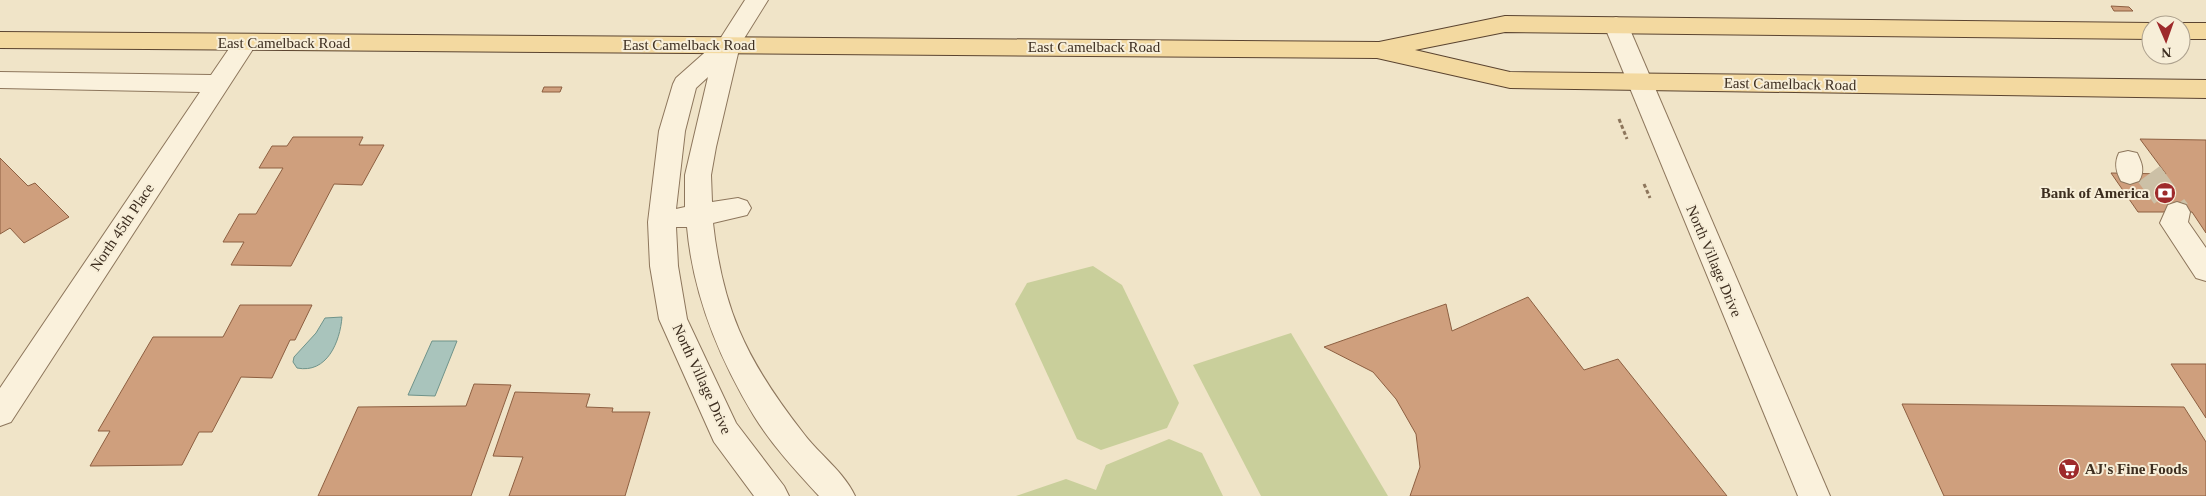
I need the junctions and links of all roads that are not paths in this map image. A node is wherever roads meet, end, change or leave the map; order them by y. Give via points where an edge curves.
1 (756, 0) edge
2 (1616, 25) junction
3 (2141, 31) edge
4 (2191, 31) edge
5 (2206, 31) edge
6 (0, 40) edge
7 (246, 43) junction
8 (728, 45) junction
9 (1377, 50) junction
10 (0, 80) edge
11 (1639, 83) junction
12 (217, 84) junction
13 (2206, 89) edge
14 (738, 208) dead end
15 (699, 214) junction
16 (2169, 216) tunnel mouth
17 (662, 222) junction
18 (2206, 270) edge
19 (0, 413) edge
20 (773, 496) edge
21 (839, 496) edge
22 (1814, 496) edge

1 - 8 street
2 - 3 main road, East Camelback Road
2 - 9 main road, East Camelback Road via 1505,24
2 - 11 street, North Village Drive
4 - 5 main road
6 - 7 main road, East Camelback Road
7 - 8 main road, East Camelback Road
7 - 12 street, North 45th Place
8 - 9 main road, East Camelback Road
8 - 15 street via 698,175
8 - 17 street, North Village Drive via 685,84 672,130
9 - 11 main road, East Camelback Road via 1510,80
10 - 12 street
11 - 13 main road, East Camelback Road
11 - 22 street, North Village Drive
12 - 19 street, North 45th Place
14 - 15 street
15 - 17 street
15 - 21 street via 703,253 725,332 765,406 796,448
16 - 18 street
17 - 20 street, North Village Drive via 664,266 673,319 725,432

